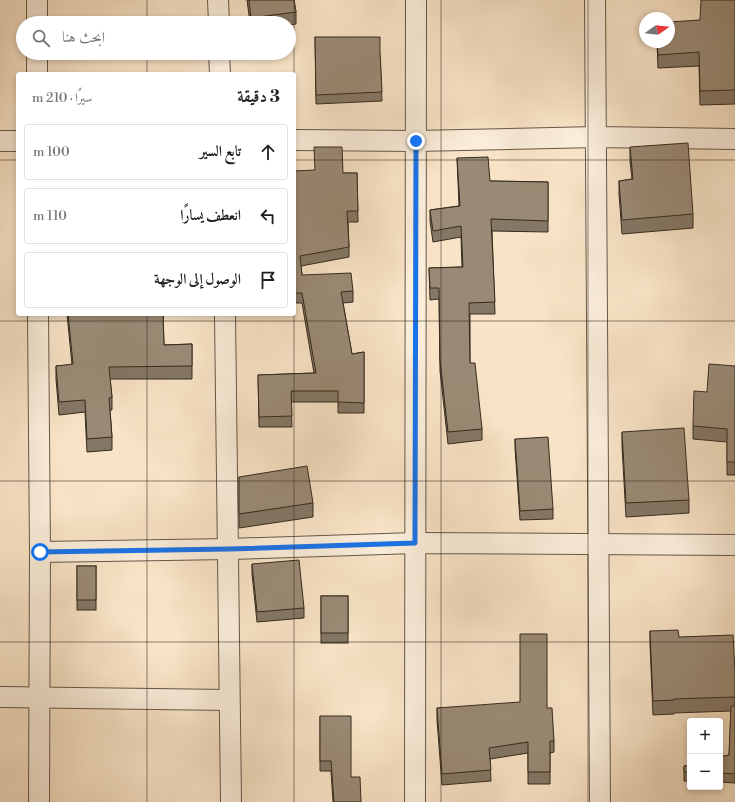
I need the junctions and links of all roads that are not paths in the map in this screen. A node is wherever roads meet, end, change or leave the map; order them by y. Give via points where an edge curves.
1 (36, 0) edge
2 (218, 0) edge
3 (416, 0) edge
4 (595, 0) edge
5 (37, 16) edge
6 (218, 16) edge
7 (37, 60) edge
8 (219, 60) edge
9 (37, 72) edge
10 (220, 72) edge
11 (596, 137) junction
12 (735, 139) edge
13 (296, 140) edge
14 (0, 141) edge
15 (16, 141) edge
16 (416, 141) junction
17 (38, 316) edge
18 (225, 316) edge
19 (415, 543) junction
20 (598, 544) junction
21 (735, 545) edge
22 (229, 549) junction
23 (40, 552) junction
24 (0, 697) edge
25 (39, 698) junction
26 (229, 700) junction
27 (39, 802) edge
28 (231, 802) edge
29 (415, 802) edge
30 (600, 802) edge

1 - 5 street
2 - 6 street
3 - 16 street
4 - 11 street
7 - 9 street
8 - 10 street
11 - 12 street
11 - 16 street
11 - 20 street
13 - 16 street
14 - 15 street
16 - 19 street
17 - 23 street
18 - 22 street
19 - 20 street
19 - 22 street
19 - 29 street
20 - 21 street
20 - 30 street
22 - 23 street
22 - 26 street
23 - 25 street
24 - 25 street
25 - 26 street
25 - 27 street
26 - 28 street

